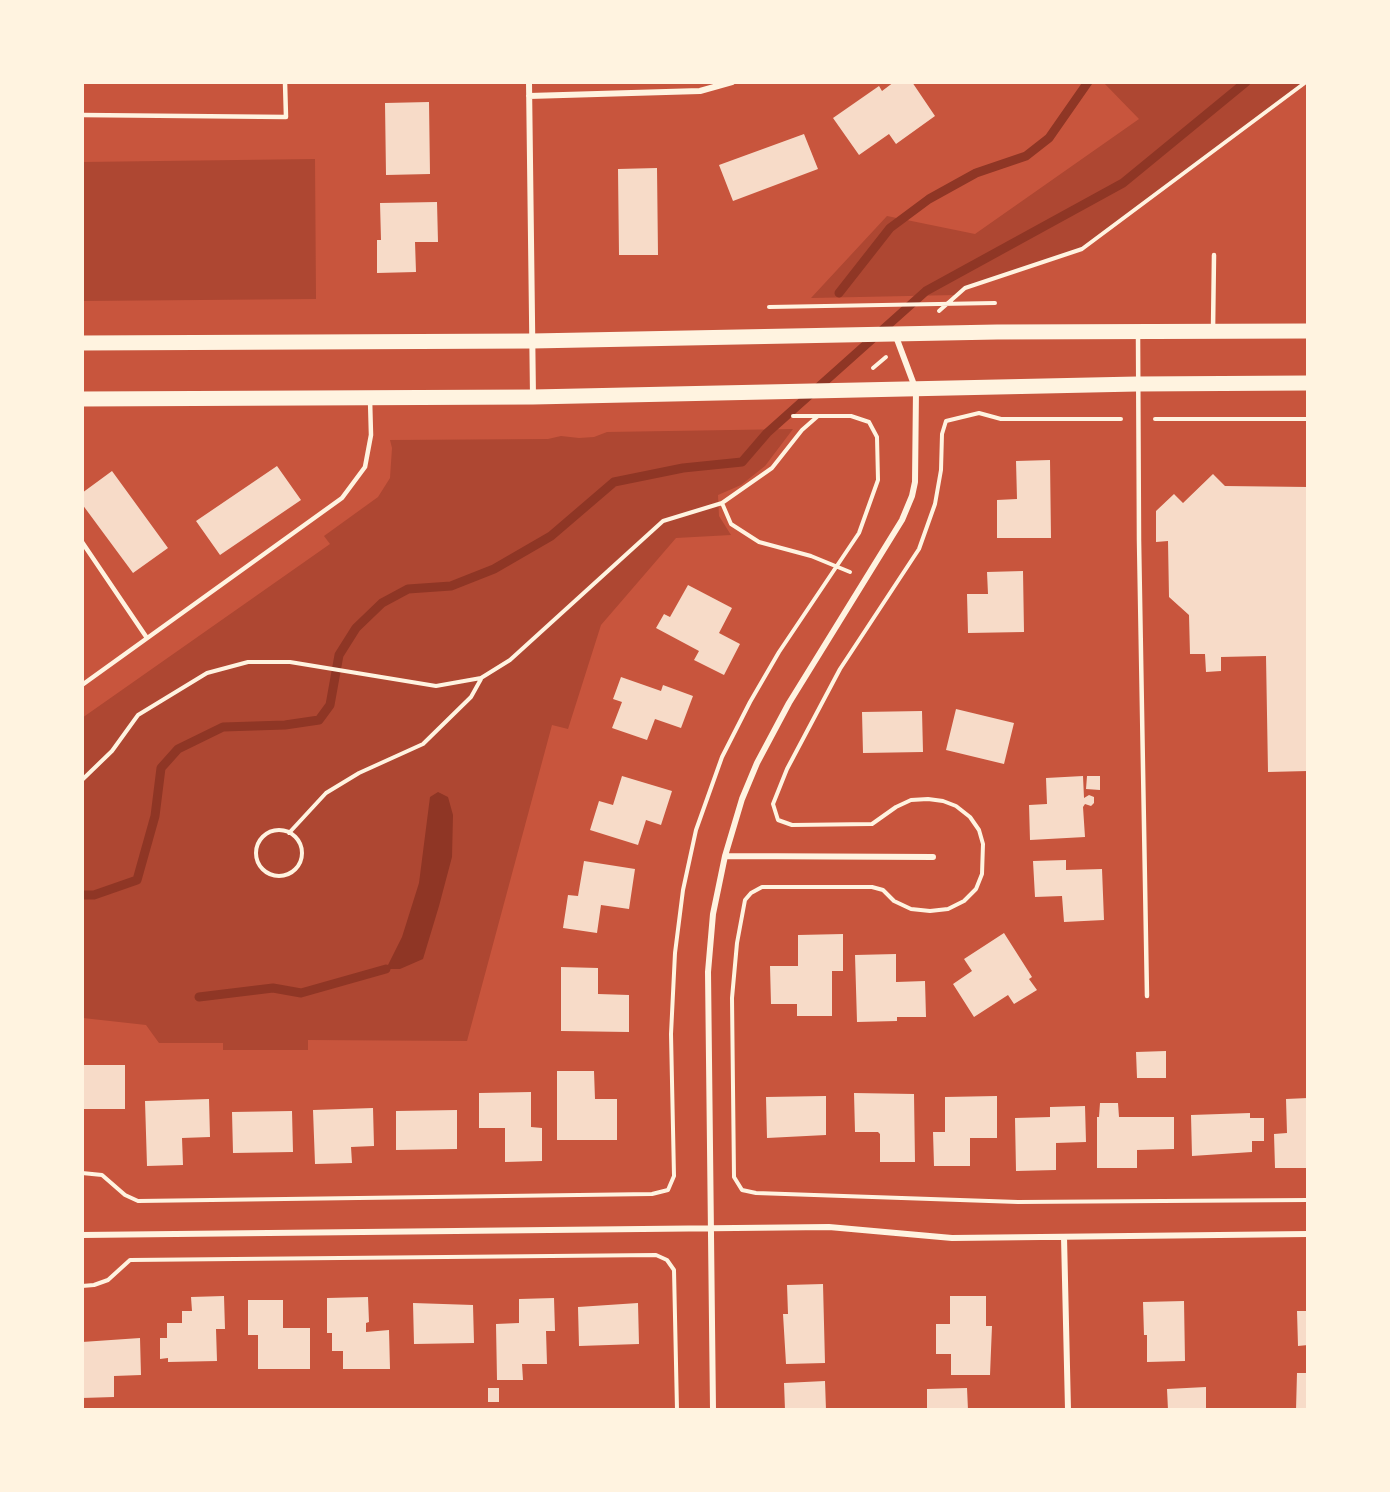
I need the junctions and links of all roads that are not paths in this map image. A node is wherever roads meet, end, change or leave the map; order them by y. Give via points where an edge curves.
1 (285, 82) edge
2 (529, 82) edge
3 (732, 82) edge
4 (529, 96) junction
5 (82, 115) edge
6 (1214, 255) dead end
7 (1308, 331) edge
8 (1213, 332) junction
9 (1138, 333) junction
10 (895, 334) junction
11 (532, 341) junction
12 (82, 343) edge
13 (1308, 383) edge
14 (1137, 384) junction
15 (916, 390) junction
16 (533, 397) junction
17 (370, 398) junction
18 (82, 399) edge
19 (82, 542) edge
20 (147, 638) junction
21 (82, 685) edge
22 (724, 856) junction
23 (933, 857) dead end
24 (1147, 996) dead end
25 (710, 1227) junction
26 (1308, 1234) edge
27 (82, 1235) edge
28 (1064, 1237) junction
29 (713, 1410) edge
30 (1068, 1410) edge

1 - 5 lane via 286,117
2 - 4 street
3 - 4 street via 700,91
4 - 11 street
6 - 8 lane
7 - 8 main road
8 - 9 main road
9 - 10 main road
9 - 14 lane
10 - 11 main road
10 - 15 street
11 - 12 main road
11 - 16 street
13 - 14 main road
14 - 15 main road
14 - 24 lane
15 - 16 main road
15 - 22 street via 912,496 902,520 789,703 757,763
16 - 17 main road
17 - 18 main road
17 - 20 lane via 371,435 365,467 342,498
19 - 20 lane
20 - 21 lane
22 - 23 street
22 - 25 street via 708,972
25 - 27 street
25 - 28 street via 829,1227 952,1238
25 - 29 street
26 - 28 street
28 - 30 street

